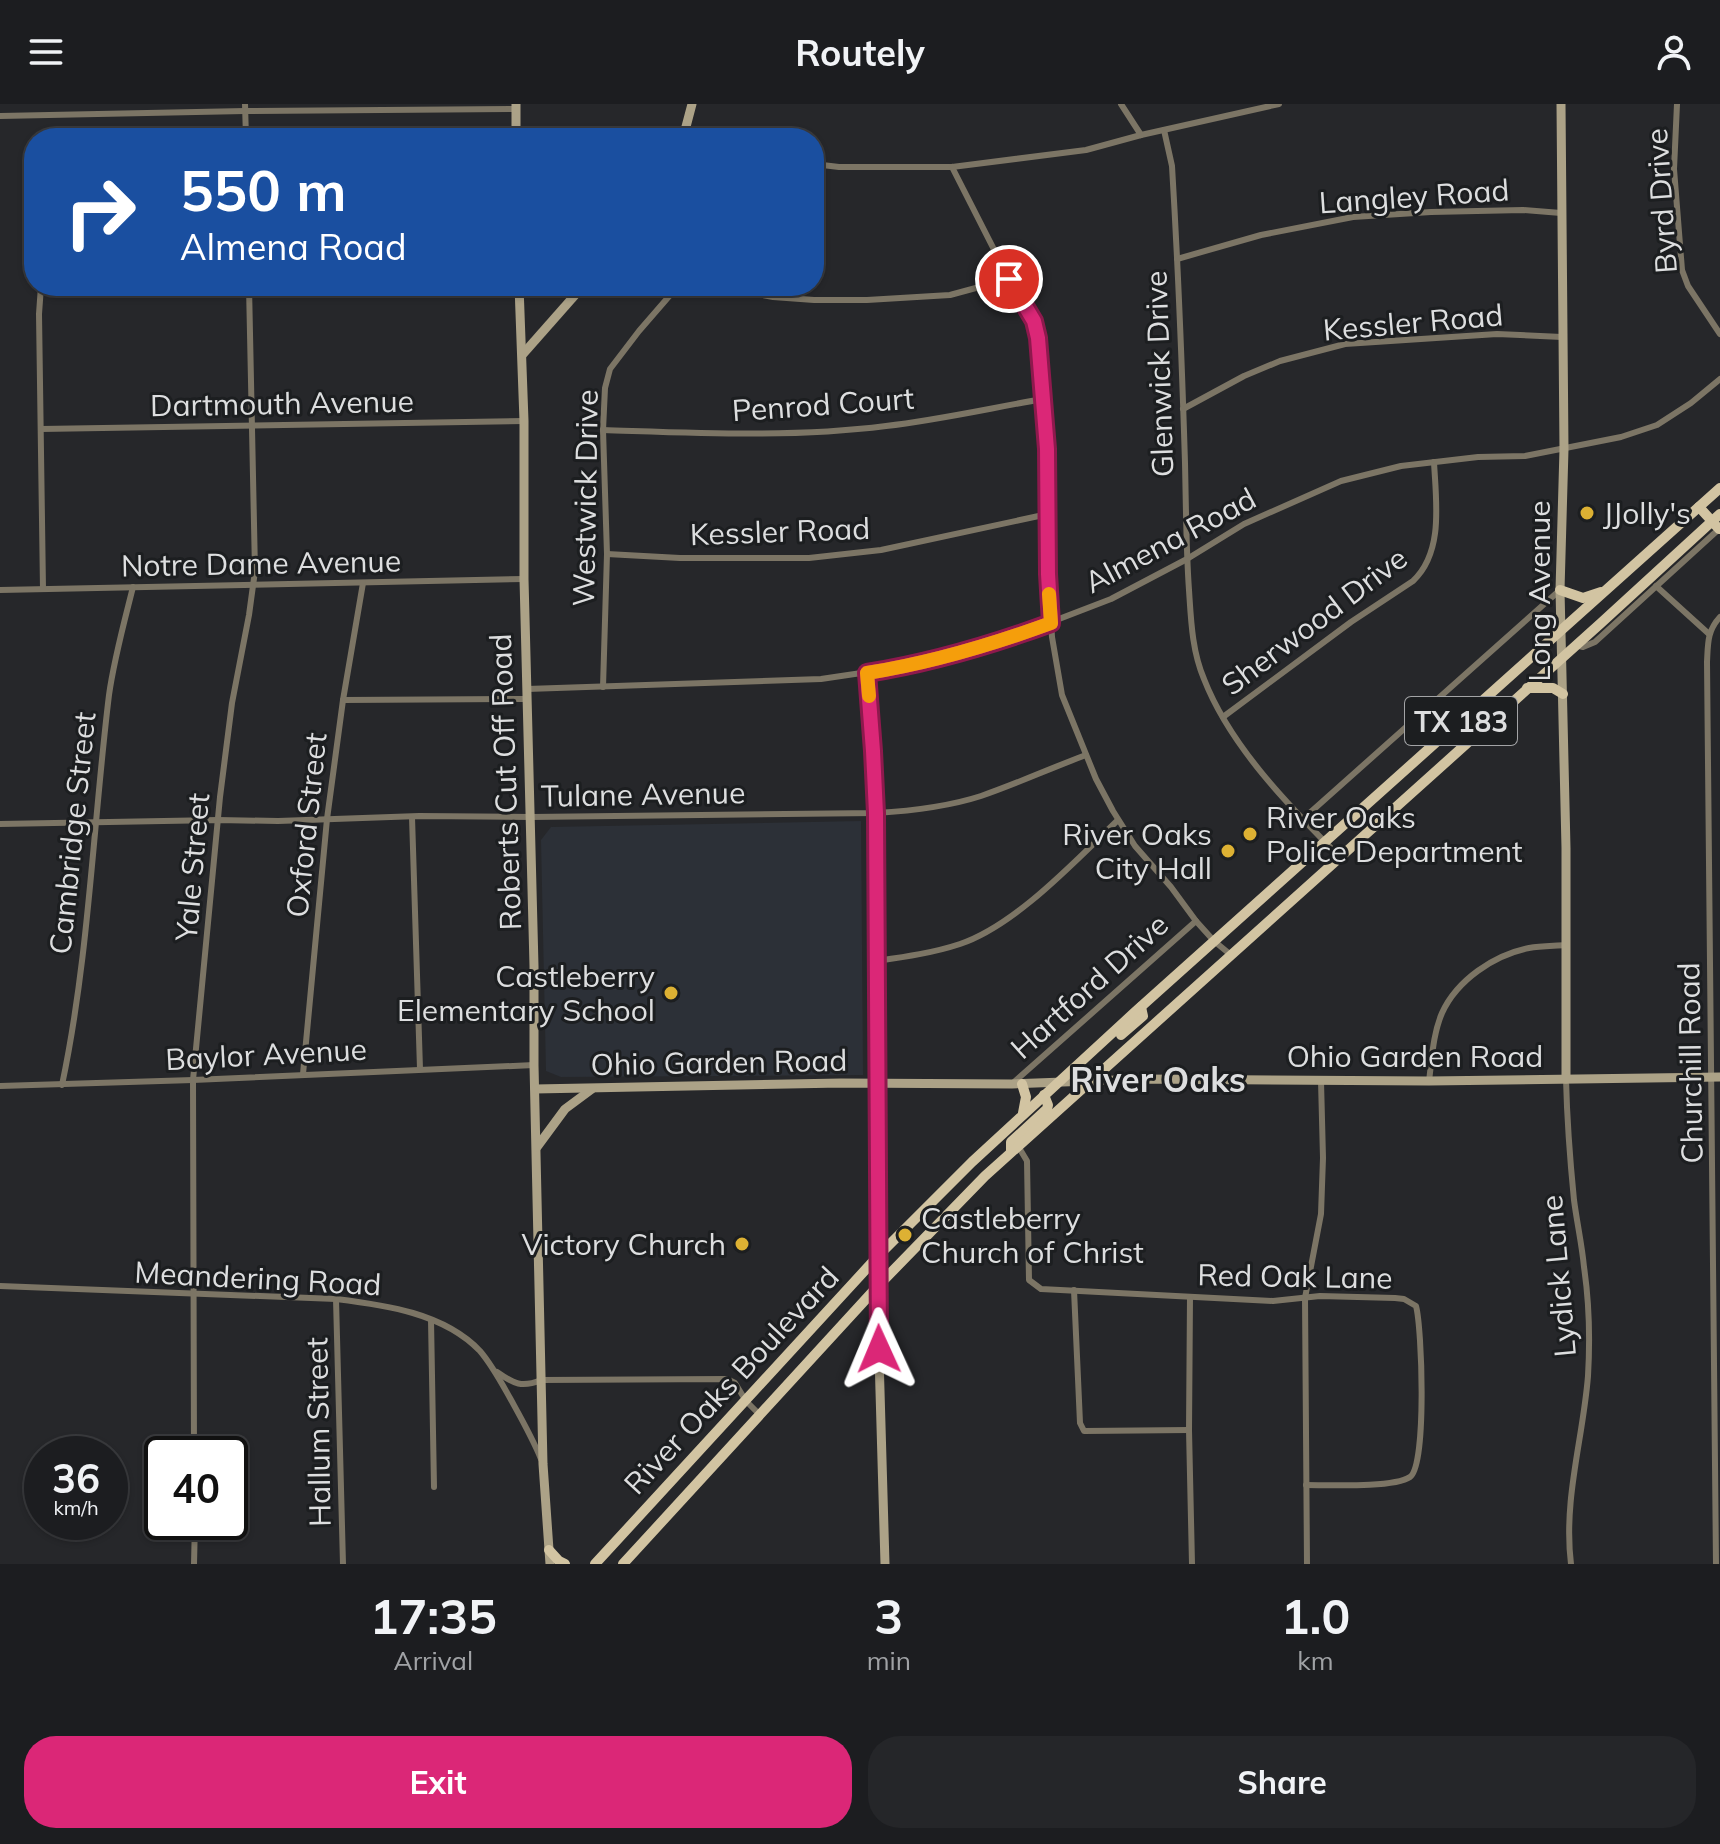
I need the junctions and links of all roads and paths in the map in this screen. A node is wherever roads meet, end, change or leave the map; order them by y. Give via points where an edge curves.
1 (176, 104) edge
2 (692, 104) edge
3 (1121, 104) edge
4 (1279, 104) edge
5 (1561, 104) edge
6 (1677, 104) edge
7 (516, 107) edge
8 (245, 108) edge
9 (176, 113) junction
10 (0, 116) edge
11 (246, 128) edge
12 (516, 128) edge
13 (686, 128) edge
14 (1164, 130) junction
15 (1141, 135) junction
16 (824, 165) edge
17 (952, 167) junction
18 (1561, 213) junction
19 (1177, 259) junction
20 (1009, 279) junction
21 (40, 296) edge
22 (249, 296) edge
23 (520, 296) edge
24 (574, 296) edge
25 (669, 296) edge
26 (768, 296) edge
27 (1720, 334) edge
28 (1562, 337) junction
29 (523, 354) junction
30 (1720, 379) edge
31 (1043, 399) junction
32 (1183, 409) junction
33 (524, 421) junction
34 (251, 426) junction
35 (41, 429) junction
36 (603, 430) junction
37 (1564, 449) junction
38 (1434, 462) junction
39 (1720, 488) edge
40 (1699, 507) junction
41 (1048, 514) junction
42 (1718, 523) edge
43 (607, 554) junction
44 (1187, 559) junction
45 (524, 579) junction
46 (363, 583) junction
47 (254, 585) junction
48 (1656, 586) junction
49 (133, 587) junction
50 (43, 589) junction
51 (0, 590) edge
52 (1560, 590) junction
53 (1606, 590) junction
54 (1720, 617) edge
55 (1051, 623) junction
56 (1560, 632) junction
57 (1709, 634) junction
58 (1576, 645) junction
59 (1561, 658) junction
60 (867, 673) junction
61 (603, 687) junction
62 (1527, 688) junction
63 (527, 694) junction
64 (1563, 694) junction
65 (343, 700) junction
66 (1223, 717) junction
67 (1086, 755) junction
68 (876, 813) junction
69 (412, 817) junction
70 (531, 817) junction
71 (1304, 818) junction
72 (327, 819) junction
73 (218, 820) junction
74 (1118, 820) junction
75 (97, 822) junction
76 (0, 824) edge
77 (1325, 842) junction
78 (1339, 856) junction
79 (1196, 921) junction
80 (1214, 941) junction
81 (1566, 945) junction
82 (1231, 955) junction
83 (876, 961) junction
84 (1141, 1007) junction
85 (1110, 1063) junction
86 (534, 1065) junction
87 (420, 1069) junction
88 (303, 1074) junction
89 (1716, 1077) edge
90 (1566, 1079) junction
91 (193, 1080) junction
92 (1321, 1081) junction
93 (1429, 1081) junction
94 (1058, 1082) junction
95 (1089, 1082) junction
96 (878, 1083) junction
97 (1017, 1084) junction
98 (62, 1085) junction
99 (0, 1086) edge
100 (593, 1088) junction
101 (535, 1089) junction
102 (1044, 1095) junction
103 (1023, 1114) junction
104 (537, 1147) junction
105 (1014, 1149) junction
106 (879, 1255) junction
107 (1717, 1264) edge
108 (0, 1286) edge
109 (877, 1287) junction
110 (1074, 1290) junction
111 (192, 1294) junction
112 (1190, 1297) junction
113 (1305, 1298) junction
114 (336, 1299) junction
115 (431, 1320) junction
116 (494, 1370) junction
117 (541, 1380) junction
118 (746, 1401) junction
119 (760, 1415) junction
120 (1189, 1430) junction
121 (194, 1436) edge
122 (543, 1464) junction
123 (1718, 1470) edge
124 (1306, 1485) junction
125 (434, 1487) dead end
126 (635, 1520) junction
127 (650, 1534) junction
128 (195, 1540) edge
129 (609, 1549) junction
130 (549, 1550) junction
131 (194, 1564) edge
132 (343, 1564) edge
133 (550, 1564) edge
134 (565, 1564) edge
135 (583, 1564) edge
136 (595, 1564) edge
137 (623, 1564) edge
138 (885, 1564) edge
139 (1192, 1564) edge
140 (1307, 1564) edge
141 (1571, 1564) edge
142 (1716, 1564) edge

1 - 9 street
2 - 13 street
3 - 15 street
4 - 14 street
5 - 18 street, Long Avenue
6 - 27 street, Byrd Drive via 1674,169 1682,270
7 - 8 street
7 - 12 street
8 - 9 street
8 - 11 street
9 - 10 street
14 - 15 street
14 - 19 street, Glenwick Drive via 1172,166
15 - 17 street via 1086,150
16 - 17 street
17 - 20 street
18 - 19 street, Langley Road via 1353,217
18 - 28 street, Long Avenue
19 - 32 street, Glenwick Drive
20 - 26 street via 950,295 867,300
20 - 31 street via 1034,321
21 - 35 street
22 - 34 street, Yale Street
23 - 29 street, Roberts Cut Off Road
24 - 29 street
25 - 36 street, Westwick Drive via 610,369
28 - 32 street, Kessler Road via 1497,334 1345,344 1280,361
28 - 37 street, Long Avenue
29 - 33 street, Roberts Cut Off Road
30 - 37 street, Almena Road via 1657,425
31 - 36 street, Penrod Court via 886,426 803,433
31 - 41 street
32 - 44 street, Glenwick Drive
33 - 34 street, Dartmouth Avenue
33 - 45 street, Roberts Cut Off Road
34 - 35 street, Dartmouth Avenue
34 - 47 street, Yale Street
35 - 50 street
36 - 43 street, Westwick Drive
37 - 38 street, Almena Road
37 - 52 street, Long Avenue
38 - 44 street, Almena Road via 1341,481 1244,524
38 - 66 street, Sherwood Drive via 1437,513 1431,552 1421,573
39 - 40 main road, River Oaks Boulevard / TX 183
40 - 42 main road
40 - 53 main road, River Oaks Boulevard / TX 183
41 - 43 street, Kessler Road via 881,550 809,558
41 - 55 street
42 - 48 street, River Oaks Boulevard
42 - 58 main road, River Oaks Boulevard / TX 183
43 - 61 street, Westwick Drive
44 - 55 street, Almena Road
44 - 66 street, Glenwick Drive via 1196,658
45 - 46 street, Notre Dame Avenue
45 - 63 street, Roberts Cut Off Road
46 - 47 street, Notre Dame Avenue
46 - 65 street, Oxford Street
47 - 49 street, Notre Dame Avenue
47 - 73 street, Yale Street
48 - 57 street
48 - 58 street, River Oaks Boulevard via 1595,642
49 - 50 street, Notre Dame Avenue
49 - 75 street, Cambridge Street via 109,692
50 - 51 street, Notre Dame Avenue
52 - 53 main road via 1583,598
52 - 56 street, Long Avenue
52 - 71 street
53 - 56 main road, River Oaks Boulevard / TX 183
54 - 57 street
55 - 60 street, Almena Road via 991,645
55 - 67 street via 1062,695
56 - 59 street, Long Avenue
56 - 77 main road, River Oaks Boulevard / TX 183
57 - 89 street, Churchill Road
58 - 59 main road, River Oaks Boulevard / TX 183
59 - 62 main road, River Oaks Boulevard / TX 183
59 - 64 street, Long Avenue
60 - 61 street, Almena Road
60 - 68 street
61 - 63 street, Almena Road
62 - 64 main road via 1553,688
62 - 78 main road, River Oaks Boulevard / TX 183
63 - 65 street, Almena Road
63 - 70 street, Roberts Cut Off Road
64 - 81 street, Long Avenue
65 - 72 street, Oxford Street
66 - 71 street, Glenwick Drive via 1274,787
67 - 68 street, Tulane Avenue via 952,804
67 - 74 street
68 - 70 street, Tulane Avenue
68 - 83 street
69 - 70 street, Tulane Avenue
69 - 72 street, Tulane Avenue
69 - 87 street
70 - 86 street, Roberts Cut Off Road
71 - 77 street, Glenwick Drive
72 - 73 street, Tulane Avenue
72 - 88 street, Oxford Street
73 - 75 street, Tulane Avenue
73 - 91 street, Yale Street
74 - 79 street
74 - 83 street via 996,927 950,947
75 - 76 street, Tulane Avenue
75 - 98 street, Cambridge Street
77 - 78 street, Glenwick Drive
77 - 80 main road, River Oaks Boulevard / TX 183
78 - 82 main road, River Oaks Boulevard / TX 183
79 - 80 street
79 - 97 street, Hartford Drive
80 - 82 street
80 - 84 main road, River Oaks Boulevard / TX 183
81 - 90 street, Long Avenue
81 - 93 street via 1529,948 1495,960 1470,977 1442,1014
82 - 85 main road, River Oaks Boulevard / TX 183
83 - 96 street
84 - 85 main road via 1143,1016 1098,1057
84 - 94 main road, River Oaks Boulevard / TX 183
85 - 95 main road, River Oaks Boulevard / TX 183
86 - 87 street, Baylor Avenue
86 - 101 street, Roberts Cut Off Road
87 - 88 street, Baylor Avenue
88 - 91 street, Baylor Avenue
89 - 90 street, Ohio Garden Road
89 - 107 street, Churchill Road
90 - 93 street, Ohio Garden Road
90 - 141 street, Lydick Lane via 1588,1314 1588,1376 1569,1520
91 - 98 street, Baylor Avenue
91 - 111 street, Yale Street
92 - 93 street, Ohio Garden Road
92 - 95 street, Ohio Garden Road
92 - 113 street via 1321,1214
94 - 95 street, Ohio Garden Road
94 - 97 street, Ohio Garden Road
94 - 102 main road, River Oaks Boulevard / TX 183
95 - 105 main road, River Oaks Boulevard / TX 183
96 - 97 street, Ohio Garden Road
96 - 100 street, Ohio Garden Road
96 - 106 street
97 - 103 main road via 1026,1097
98 - 99 street, Baylor Avenue
100 - 101 street, Ohio Garden Road
100 - 104 street via 565,1109
101 - 104 street, Roberts Cut Off Road
102 - 103 main road, River Oaks Boulevard / TX 183
102 - 105 main road via 1047,1109 1011,1142
103 - 106 main road, River Oaks Boulevard / TX 183
104 - 117 street, Roberts Cut Off Road
105 - 109 main road, River Oaks Boulevard / TX 183
105 - 110 street, Red Oak Lane via 1027,1161 1029,1280 1041,1289
106 - 109 street
106 - 118 main road, River Oaks Boulevard / TX 183
107 - 123 street, Churchill Road
108 - 111 street, Meandering Road
109 - 119 main road, River Oaks Boulevard / TX 183
109 - 138 street
110 - 112 street, Red Oak Lane
110 - 120 street via 1084,1431
111 - 114 street, Meandering Road
111 - 121 street, Yale Street
112 - 113 street, Red Oak Lane
112 - 120 street
113 - 124 street
113 - 124 street, Red Oak Lane via 1395,1298 1416,1306 1422,1387 1417,1469 1410,1477 1389,1483
114 - 115 street, Meandering Road
114 - 132 street, Hallum Street
115 - 116 street, Meandering Road via 466,1339
115 - 125 street
116 - 117 street, Meandering Road via 512,1382 529,1385
116 - 122 street, Meandering Road
117 - 118 street, Meandering Road via 727,1379
117 - 122 street, Roberts Cut Off Road
118 - 119 street, Meandering Road
118 - 126 main road, River Oaks Boulevard / TX 183
119 - 127 main road, River Oaks Boulevard / TX 183
120 - 139 street
122 - 130 street, Roberts Cut Off Road
123 - 142 street, Churchill Road
124 - 140 street
126 - 127 main road
126 - 129 main road, River Oaks Boulevard / TX 183
127 - 137 main road, River Oaks Boulevard / TX 183
128 - 131 street
129 - 135 main road
129 - 136 main road, River Oaks Boulevard / TX 183
130 - 133 street, Roberts Cut Off Road
130 - 134 main road

